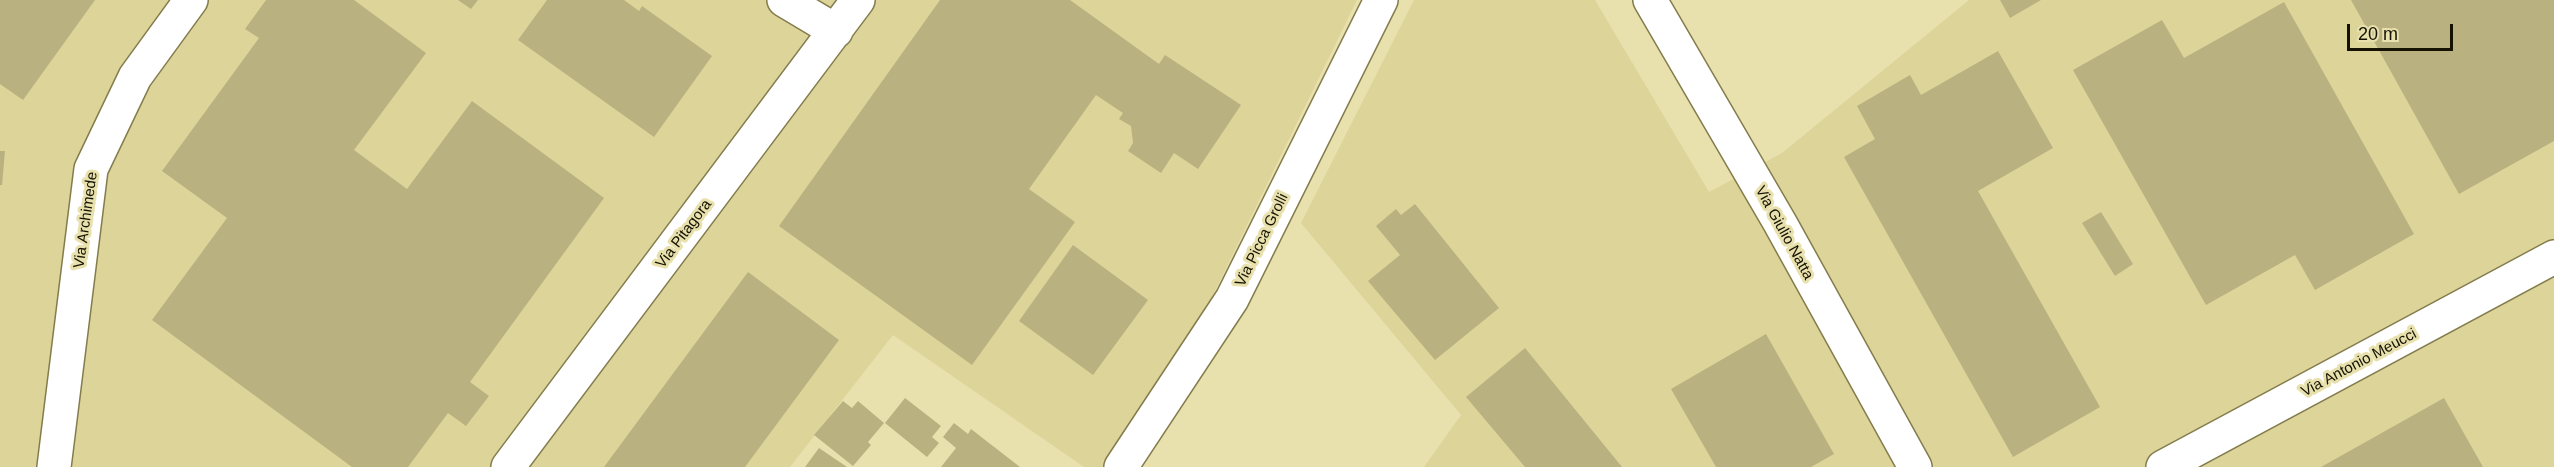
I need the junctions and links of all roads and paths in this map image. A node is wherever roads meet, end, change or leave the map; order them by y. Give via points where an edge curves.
1 (191, 0) edge
2 (784, 0) edge
3 (858, 0) edge
4 (1381, 0) edge
5 (1650, 0) edge
6 (836, 31) junction
7 (2554, 256) edge
8 (54, 467) edge
9 (508, 467) edge
10 (1121, 467) edge
11 (1915, 467) edge
12 (2163, 467) edge

1 - 8 street, Via Archimede via 135,77 92,169
2 - 6 street
3 - 6 street, Via Pitagora
4 - 10 street, Via Picca Grolli via 1232,299
5 - 11 street, Via Giulio Natta via 1780,223
6 - 9 street, Via Pitagora
7 - 12 street, Via Antonio Meucci

